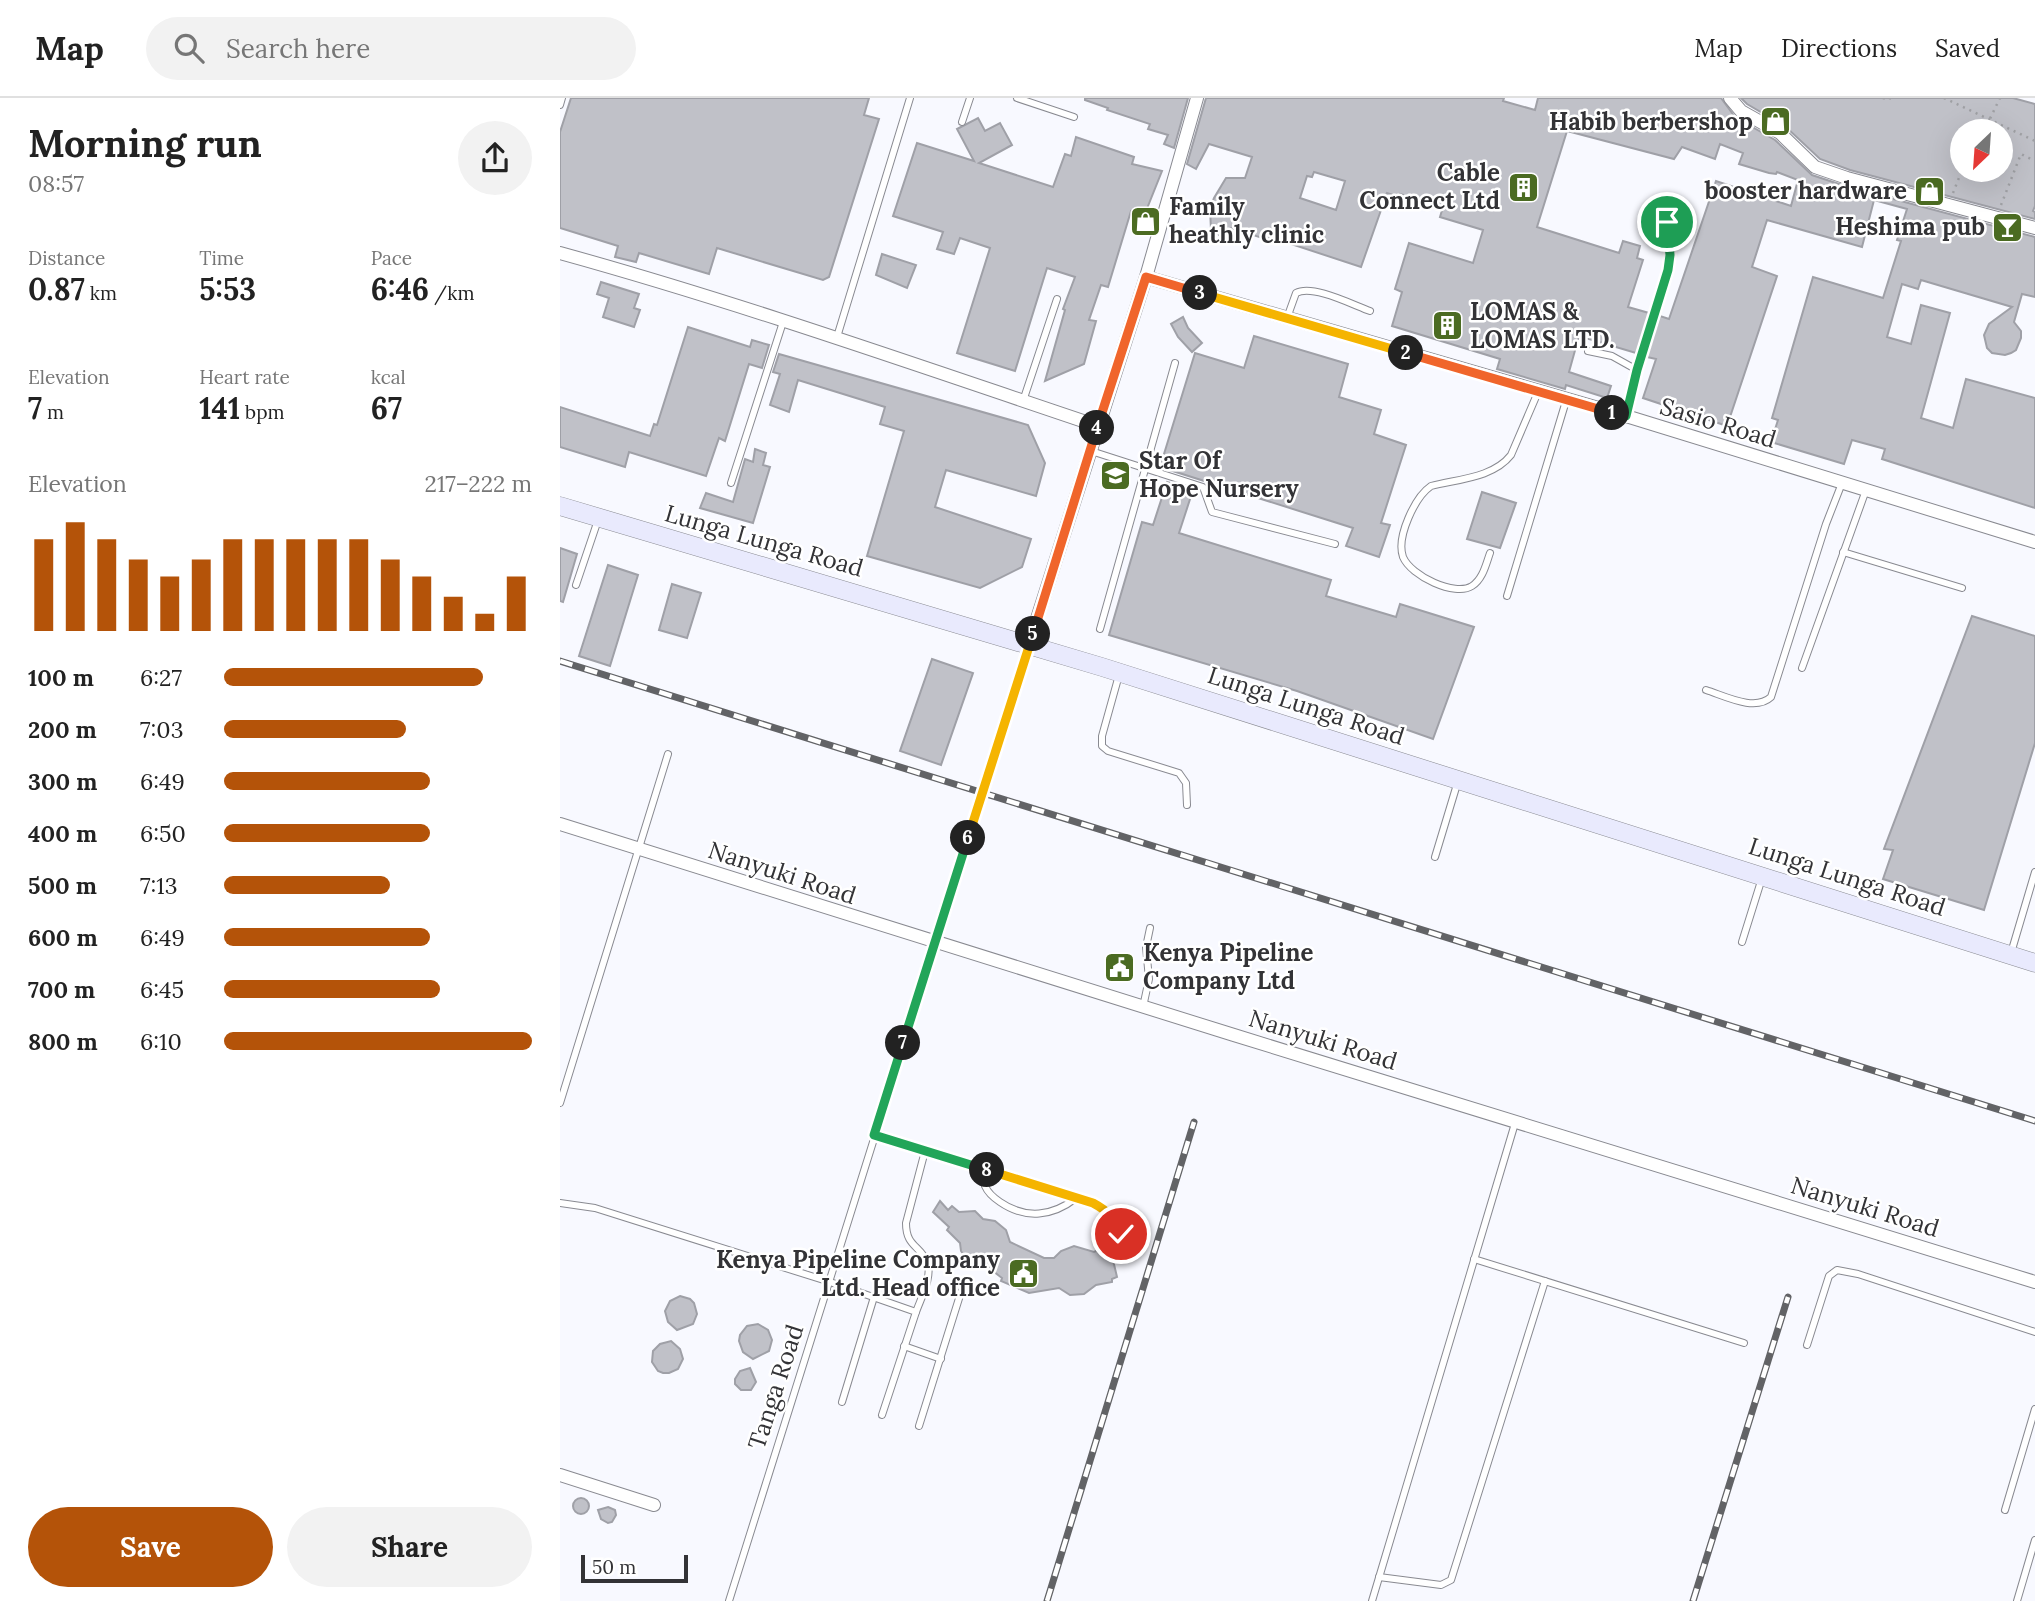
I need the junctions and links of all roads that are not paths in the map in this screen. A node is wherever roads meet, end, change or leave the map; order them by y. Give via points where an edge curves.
1 (562, 98) edge
2 (910, 98) edge
3 (970, 98) edge
4 (1021, 98) edge
5 (1197, 98) edge
6 (1730, 98) edge
7 (560, 105) edge
8 (1074, 117) dead end
9 (962, 122) dead end
10 (1658, 199) dead end
11 (2035, 228) edge
12 (560, 253) edge
13 (1146, 277) junction
14 (1057, 299) dead end
15 (1370, 311) dead end
16 (1287, 318) junction
17 (783, 322) junction
18 (837, 338) junction
19 (1588, 351) dead end
20 (1175, 363) dead end
21 (1637, 370) junction
22 (1538, 393) junction
23 (1023, 401) junction
24 (1566, 401) junction
25 (1626, 416) junction
26 (1098, 426) junction
27 (1091, 451) junction
28 (1145, 469) junction
29 (731, 483) dead end
30 (1842, 483) junction
31 (1866, 490) junction
32 (560, 506) edge
33 (598, 518) junction
34 (2035, 542) edge
35 (1335, 544) dead end
36 (1843, 552) junction
37 (1490, 553) dead end
38 (576, 585) dead end
39 (1962, 588) dead end
40 (1507, 596) dead end
41 (1100, 629) dead end
42 (1029, 644) junction
43 (1802, 668) dead end
44 (1120, 672) junction
45 (1706, 690) dead end
46 (668, 754) dead end
47 (1459, 780) junction
48 (1187, 805) dead end
49 (560, 824) edge
50 (639, 849) junction
51 (1435, 857) dead end
52 (2035, 872) edge
53 (1762, 876) junction
54 (1150, 928) dead end
55 (1742, 942) dead end
56 (935, 944) junction
57 (2010, 955) junction
58 (2035, 963) edge
59 (1143, 1007) junction
60 (560, 1103) edge
61 (1516, 1120) junction
62 (874, 1135) junction
63 (925, 1151) junction
64 (983, 1169) junction
65 (1076, 1198) junction
66 (560, 1203) edge
67 (1121, 1234) dead end
68 (1474, 1259) junction
69 (1545, 1281) junction
70 (830, 1282) junction
71 (2035, 1282) edge
72 (961, 1292) dead end
73 (874, 1297) junction
74 (916, 1312) junction
75 (2035, 1332) edge
76 (1744, 1343) dead end
77 (1807, 1345) dead end
78 (904, 1346) junction
79 (941, 1359) junction
80 (842, 1402) dead end
81 (2035, 1409) edge
82 (882, 1415) dead end
83 (919, 1426) dead end
84 (560, 1475) edge
85 (654, 1505) dead end
86 (2006, 1510) dead end
87 (2035, 1540) edge
88 (1379, 1577) junction
89 (729, 1601) edge
90 (1371, 1601) edge
91 (2017, 1601) edge

1 - 7 lane
2 - 18 lane
3 - 9 lane
4 - 8 lane
5 - 13 street
6 - 11 street via 1741,111 1780,133 1815,167
10 - 21 lane via 1668,232 1668,270
12 - 17 street
13 - 16 street, Sasio Road
13 - 26 street
14 - 23 lane
15 - 16 lane via 1303,290 1296,293
16 - 22 street, Sasio Road
17 - 18 street
17 - 29 lane
18 - 23 street
19 - 21 lane via 1612,356
20 - 28 lane
21 - 25 lane
22 - 24 street, Sasio Road
22 - 37 lane via 1505,463 1496,470 1423,491 1401,545 1408,565 1417,573 1458,590 1478,581
23 - 26 street
24 - 25 street, Sasio Road
24 - 40 lane
25 - 30 street, Sasio Road
26 - 27 street
27 - 28 lane
27 - 42 street
28 - 35 lane via 1203,487 1212,512
28 - 41 lane
30 - 31 street, Sasio Road
30 - 45 lane via 1771,697 1754,704
31 - 34 street, Sasio Road
31 - 36 lane
32 - 33 main road, Lunga Lunga Road
33 - 38 lane
33 - 42 main road, Lunga Lunga Road
36 - 39 lane
36 - 43 lane
42 - 44 main road, Lunga Lunga Road
42 - 56 lane, Tanga Road
44 - 47 main road, Lunga Lunga Road
44 - 48 lane via 1102,746 1179,773 1186,783
46 - 50 lane
47 - 51 lane
47 - 53 main road, Lunga Lunga Road
49 - 50 street, Nanyuki Road
50 - 56 street, Nanyuki Road
50 - 60 lane
52 - 57 lane
53 - 55 lane
53 - 57 main road, Lunga Lunga Road
54 - 59 lane via 1146,947 1150,979
56 - 59 street, Nanyuki Road
56 - 62 lane, Tanga Road
57 - 58 main road, Lunga Lunga Road
59 - 61 street, Nanyuki Road
61 - 68 lane
61 - 71 street, Nanyuki Road
62 - 63 lane
62 - 70 lane, Tanga Road
63 - 64 lane
63 - 74 lane via 906,1223 906,1235 927,1262 928,1278
64 - 65 lane
64 - 65 lane via 991,1195 1020,1212 1048,1213
65 - 67 lane via 1106,1210
66 - 70 lane via 595,1208
68 - 69 lane
68 - 88 lane
69 - 76 lane
69 - 88 lane via 1451,1580 1441,1585
70 - 73 lane
70 - 89 lane, Tanga Road
72 - 79 lane
73 - 74 lane
73 - 80 lane
74 - 78 lane
75 - 77 lane via 1837,1270 1829,1276
78 - 79 lane
78 - 82 lane
79 - 83 lane
81 - 86 lane
84 - 85 street
87 - 91 lane
88 - 90 lane

